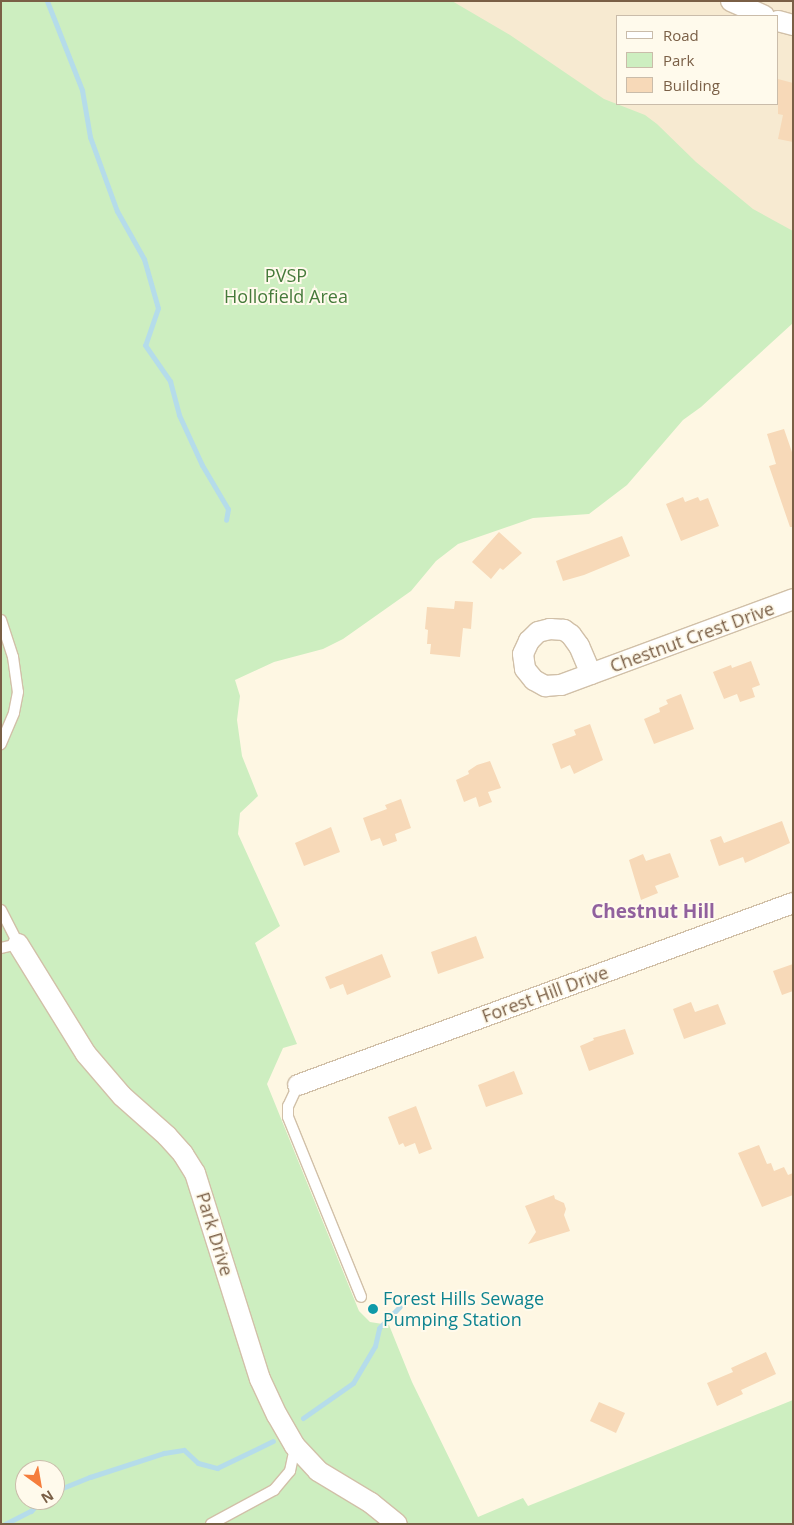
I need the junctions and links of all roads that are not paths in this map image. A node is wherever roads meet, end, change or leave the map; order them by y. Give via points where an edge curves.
1 (731, 1) edge
2 (762, 15) edge
3 (779, 21) edge
4 (793, 25) edge
5 (793, 600) edge
6 (1, 620) edge
7 (591, 674) junction
8 (2, 738) edge
9 (793, 903) edge
10 (1, 910) edge
11 (10, 946) edge
12 (298, 1085) joint
13 (361, 1297) dead end
14 (295, 1446) junction
15 (211, 1524) edge
16 (397, 1524) edge

1 - 2 street
3 - 4 street
5 - 7 street, Chestnut Crest Drive
6 - 8 lane via 13,657 18,692 14,713
7 - 7 street, Chestnut Crest Drive via 561,685 545,686 534,680 525,669 524,654 529,641 538,632 550,628 564,630 579,646
9 - 12 street, Forest Hill Drive
10 - 11 lane
11 - 14 street, Park Drive via 86,1054 122,1096 167,1136 195,1173 260,1379
12 - 13 lane via 288,1106 288,1117
14 - 15 lane via 290,1471 274,1490
14 - 16 street, Park Drive via 318,1471 371,1503

